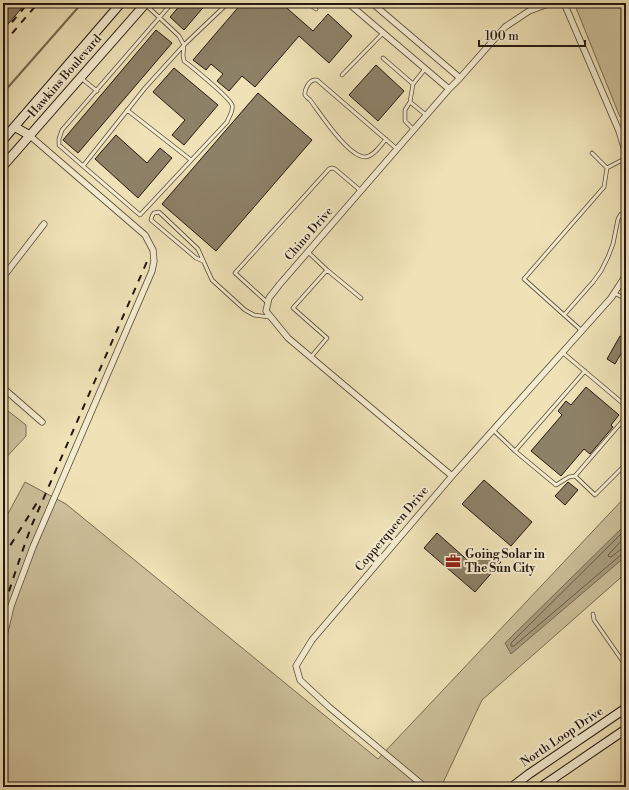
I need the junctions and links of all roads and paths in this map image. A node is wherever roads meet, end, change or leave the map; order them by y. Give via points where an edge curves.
1 (121, 3) edge
2 (172, 3) edge
3 (228, 3) edge
4 (308, 3) edge
5 (348, 3) edge
6 (372, 3) edge
7 (551, 3) edge
8 (564, 3) edge
9 (145, 4) edge
10 (316, 9) dead end
11 (160, 18) junction
12 (383, 33) junction
13 (184, 45) junction
14 (383, 58) dead end
15 (425, 69) junction
16 (342, 75) dead end
17 (80, 77) junction
18 (460, 78) junction
19 (413, 84) junction
20 (449, 89) junction
21 (97, 90) junction
22 (410, 102) junction
23 (128, 110) junction
24 (426, 115) junction
25 (15, 127) junction
26 (626, 128) edge
27 (414, 130) junction
28 (619, 131) junction
29 (29, 136) junction
30 (386, 139) junction
31 (3, 140) edge
32 (397, 149) junction
33 (592, 153) dead end
34 (626, 154) edge
35 (626, 158) edge
36 (191, 160) junction
37 (3, 166) edge
38 (83, 166) junction
39 (607, 168) junction
40 (361, 191) junction
41 (626, 213) edge
42 (44, 224) dead end
43 (308, 252) junction
44 (203, 261) junction
45 (327, 270) junction
46 (626, 275) edge
47 (3, 277) edge
48 (614, 293) junction
49 (361, 298) dead end
50 (626, 300) edge
51 (268, 303) junction
52 (564, 315) junction
53 (271, 317) junction
54 (582, 331) junction
55 (562, 352) junction
56 (311, 357) junction
57 (585, 371) junction
58 (3, 388) edge
59 (626, 406) edge
60 (626, 417) edge
61 (42, 422) dead end
62 (493, 430) junction
63 (515, 451) junction
64 (626, 464) edge
65 (452, 476) junction
66 (575, 476) junction
67 (593, 614) dead end
68 (3, 640) edge
69 (626, 666) edge
70 (626, 708) edge
71 (626, 729) edge
72 (425, 787) edge
73 (512, 787) edge
74 (541, 787) edge

1 - 25 main road, Hawkins Boulevard
2 - 11 lane
3 - 13 lane
4 - 10 lane
5 - 12 street
6 - 18 street
7 - 18 street, Chino Drive via 529,11 505,27
8 - 28 street
9 - 11 lane
9 - 17 main road, Hawkins Boulevard
11 - 13 lane via 179,36
11 - 21 lane
12 - 15 street
12 - 16 lane
13 - 23 lane
13 - 36 lane via 184,60 232,103 233,110 227,122
14 - 19 lane
15 - 19 lane
15 - 20 street
17 - 21 lane
17 - 29 main road, Hawkins Boulevard
18 - 20 street, Chino Drive
19 - 22 lane
20 - 24 street, Chino Drive
21 - 38 lane via 62,130 59,139 59,145
22 - 24 lane
22 - 27 lane via 405,110 404,121
23 - 36 lane
23 - 38 lane
24 - 27 street, Chino Drive
25 - 29 main road
25 - 31 main road, Hawkins Boulevard
26 - 28 street
27 - 32 street, Chino Drive
28 - 34 street
29 - 37 main road, Hawkins Boulevard
29 - 68 street via 145,235 153,250 154,261 148,283 33,547 11,606
30 - 30 lane via 317,80 310,82 306,96 352,152 366,157
30 - 32 lane
32 - 40 street, Chino Drive
33 - 39 lane
35 - 39 lane
36 - 38 lane via 140,214
39 - 52 lane via 604,187 524,280
40 - 43 street, Chino Drive
40 - 51 lane via 335,169 329,169 235,273
41 - 52 lane via 618,218 613,244 602,270
42 - 47 street
43 - 45 lane
43 - 51 street, Chino Drive via 269,298
44 - 44 lane via 198,248 158,212 154,213 151,220
44 - 53 lane via 212,280 245,310 254,315
45 - 49 lane
45 - 56 lane via 293,308 327,338
46 - 48 street, Copperqueen Drive
48 - 50 lane
48 - 54 street, Copperqueen Drive
51 - 53 street via 266,312
52 - 54 lane
53 - 56 street via 288,338
54 - 55 street, Copperqueen Drive
55 - 57 lane
55 - 62 street, Copperqueen Drive
56 - 65 street
57 - 59 lane
57 - 63 lane
58 - 61 street
60 - 66 lane
62 - 63 lane
62 - 65 street, Copperqueen Drive
63 - 66 lane via 556,485
64 - 66 lane via 595,495
65 - 72 street, Copperqueen Drive via 312,640 296,666 300,680
67 - 69 lane via 594,620
70 - 73 main road, North Loop Drive
71 - 74 main road

